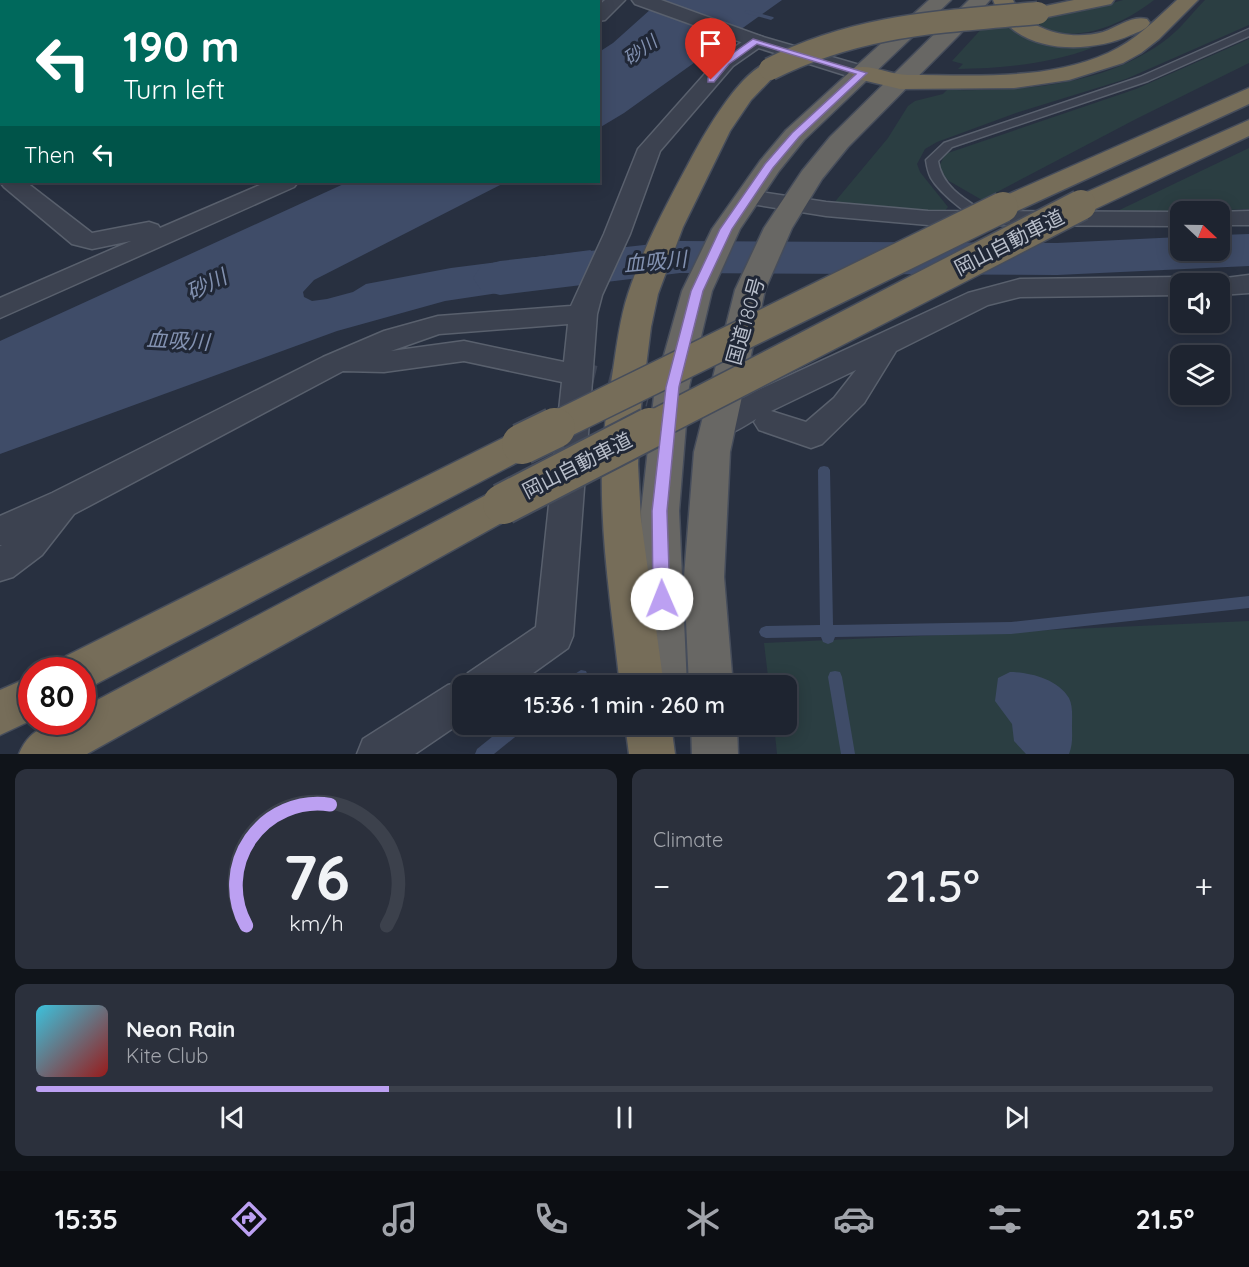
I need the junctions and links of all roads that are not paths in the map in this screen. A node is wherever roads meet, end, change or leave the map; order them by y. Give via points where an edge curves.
1 (616, 0) edge
2 (642, 0) edge
3 (941, 0) edge
4 (980, 0) edge
5 (1003, 0) edge
6 (1104, 0) edge
7 (1168, 0) edge
8 (1188, 0) edge
9 (600, 14) edge
10 (1149, 17) junction
11 (1249, 32) edge
12 (753, 40) junction
13 (862, 73) junction
14 (1249, 74) edge
15 (905, 78) junction
16 (1249, 95) edge
17 (1249, 128) edge
18 (13, 183) edge
19 (284, 183) edge
20 (1045, 188) junction
21 (748, 197) junction
22 (995, 213) junction
23 (785, 216) junction
24 (1230, 218) edge
25 (1249, 218) edge
26 (1170, 219) edge
27 (196, 221) junction
28 (1249, 284) edge
29 (1230, 285) edge
30 (1170, 286) edge
31 (586, 305) junction
32 (0, 309) edge
33 (885, 345) junction
34 (333, 364) junction
35 (567, 374) tunnel mouth
36 (770, 422) dead end
37 (718, 426) junction
38 (64, 503) junction
39 (0, 531) edge
40 (0, 566) edge
41 (96, 662) edge
42 (498, 675) edge
43 (641, 675) edge
44 (665, 675) edge
45 (710, 675) edge
46 (18, 703) edge
47 (452, 706) edge
48 (0, 713) edge
49 (649, 735) edge
50 (670, 735) edge
51 (714, 735) edge
52 (42, 754) edge
53 (378, 754) edge
54 (652, 754) edge
55 (672, 754) edge
56 (715, 754) edge

1 - 9 street
2 - 12 street
3 - 13 highway
4 - 15 highway, 国道180号
5 - 10 highway via 1009,15 1023,27 1062,39 1110,37
6 - 43 highway, bridge via 1038,13 908,26 854,35 807,49 770,69 744,95 718,131 669,227 643,294 628,371 620,464 622,520
7 - 10 highway
8 - 15 highway via 1152,35 1092,66 1014,81
10 - 15 highway via 1113,43 1055,65
11 - 22 lane via 1143,79 939,151 932,160 932,172 938,180 951,193
12 - 13 street
12 - 31 street via 726,62 650,149
13 - 15 highway
13 - 21 highway via 795,135
14 - 20 highway via 1226,83
15 - 23 highway, 国道180号 via 839,142 810,176
16 - 20 highway, 岡山自動車道
17 - 52 highway, 岡山自動車道, bridge via 1081,205 503,504
18 - 27 street via 81,238 92,241
19 - 27 street
20 - 22 highway, 岡山自動車道
21 - 23 street
21 - 44 highway via 726,229 697,291 672,387 660,511
22 - 23 street via 928,218
22 - 26 street
22 - 41 highway, 岡山自動車道, bridge via 522,444
23 - 37 highway, 国道180号 via 750,290
24 - 25 street
27 - 32 street
28 - 29 street
30 - 33 street via 1020,288 978,299
31 - 34 street via 438,325 394,338
31 - 42 street via 554,636
33 - 36 street via 870,375 836,416 811,436
33 - 37 street
34 - 35 street via 384,362 464,351
34 - 38 street
37 - 45 highway, 国道180号 via 712,452 704,578
38 - 39 street
38 - 40 street via 29,545
46 - 48 highway
47 - 53 street
49 - 54 highway
50 - 55 highway
51 - 56 highway

